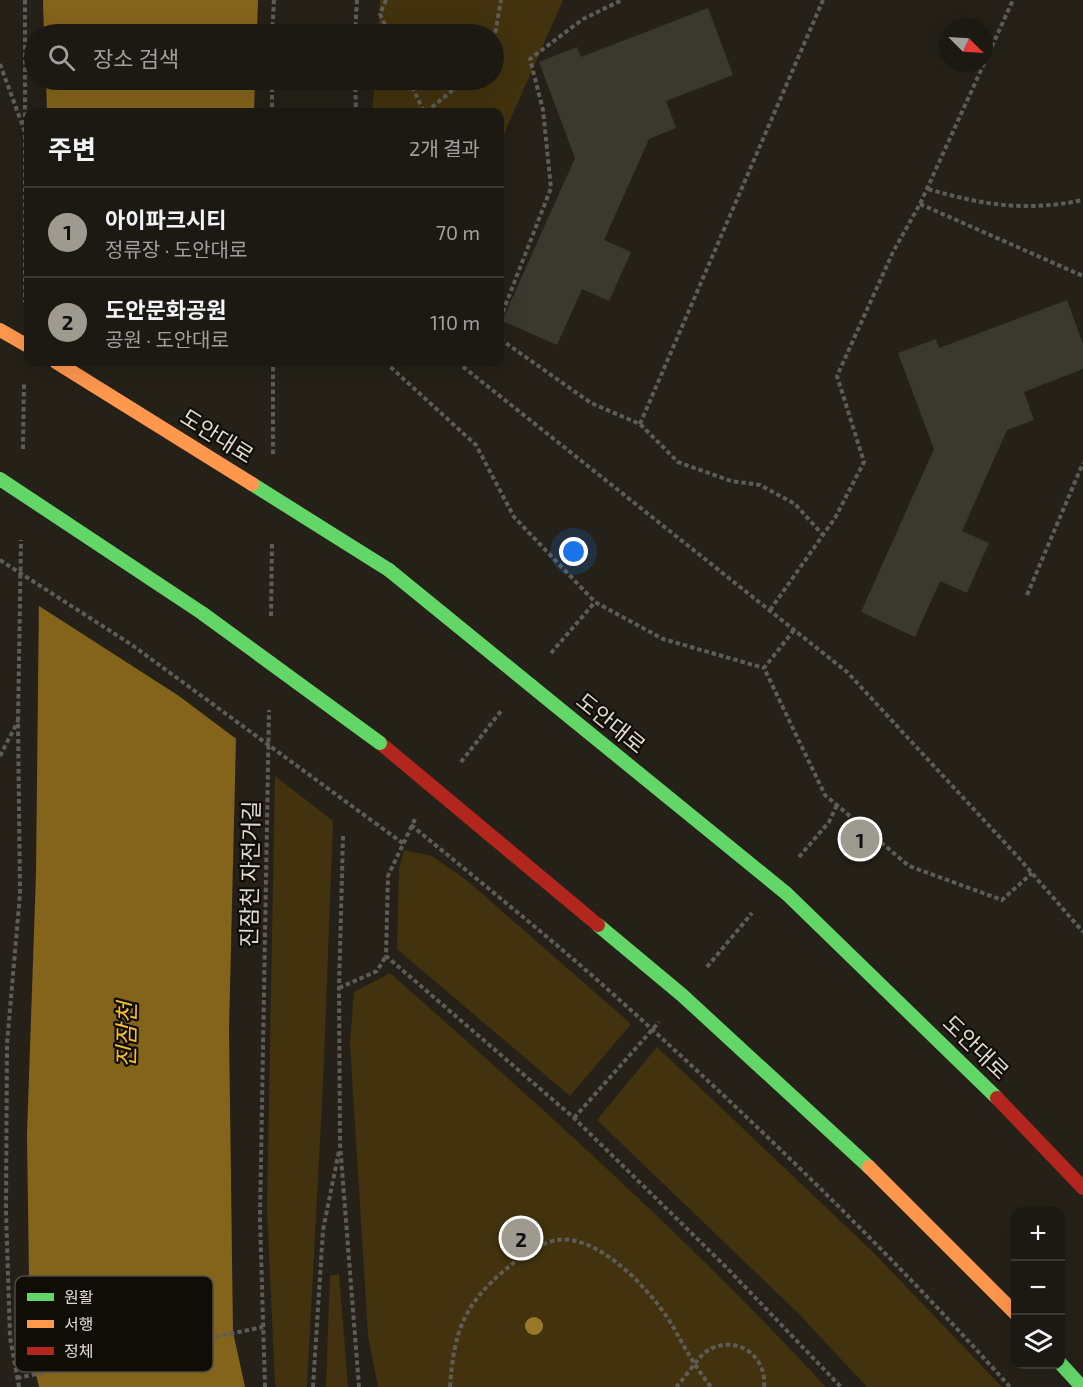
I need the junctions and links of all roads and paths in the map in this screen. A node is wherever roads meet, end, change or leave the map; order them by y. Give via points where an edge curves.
1 (25, 0) edge
2 (274, 0) edge
3 (357, 0) edge
4 (386, 0) edge
5 (501, 0) edge
6 (622, 0) edge
7 (824, 0) edge
8 (1012, 0) edge
9 (25, 24) edge
10 (273, 24) edge
11 (356, 24) edge
12 (384, 24) edge
13 (497, 24) edge
14 (0, 64) edge
15 (26, 90) edge
16 (272, 90) edge
17 (355, 90) edge
18 (414, 90) edge
19 (452, 90) edge
20 (27, 108) edge
21 (272, 108) edge
22 (356, 108) edge
23 (423, 108) edge
24 (430, 108) edge
25 (24, 131) edge
26 (927, 189) junction
27 (1083, 200) edge
28 (920, 204) junction
29 (1083, 276) edge
30 (504, 309) edge
31 (0, 330) edge
32 (504, 342) edge
33 (24, 344) edge
34 (62, 366) edge
35 (273, 366) edge
36 (389, 366) edge
37 (463, 366) edge
38 (24, 377) dead end
39 (640, 424) junction
40 (23, 460) dead end
41 (273, 461) dead end
42 (1083, 463) edge
43 (0, 479) edge
44 (22, 531) dead end
45 (272, 533) dead end
46 (823, 535) junction
47 (0, 560) edge
48 (1027, 595) dead end
49 (595, 602) junction
50 (770, 610) junction
51 (270, 628) dead end
52 (794, 630) junction
53 (764, 668) junction
54 (525, 681) junction
55 (269, 699) dead end
56 (18, 721) junction
57 (0, 756) edge
58 (439, 790) junction
59 (837, 805) junction
60 (411, 825) junction
61 (343, 836) dead end
62 (404, 844) junction
63 (1032, 873) junction
64 (776, 885) junction
65 (1083, 932) edge
66 (386, 956) junction
67 (339, 988) junction
68 (682, 995) junction
69 (652, 1030) junction
70 (574, 1118) junction
71 (340, 1144) junction
72 (1083, 1188) edge
73 (1011, 1309) edge
74 (263, 1327) junction
75 (213, 1337) edge
76 (15, 1366) edge
77 (695, 1367) junction
78 (1065, 1368) edge
79 (16, 1372) edge
80 (46, 1372) edge
81 (17, 1378) junction
82 (19, 1387) edge
83 (265, 1387) edge
84 (313, 1387) edge
85 (359, 1387) edge
86 (450, 1387) edge
87 (676, 1387) edge
88 (711, 1387) edge
89 (764, 1387) edge
90 (842, 1387) edge
91 (1011, 1387) edge
92 (1082, 1387) edge

1 - 9 path
2 - 10 path
3 - 11 path
4 - 12 path via 380,14
5 - 13 path
6 - 30 path via 583,19 530,59 543,110 551,188
7 - 39 path
8 - 26 path
14 - 25 path
15 - 20 path
16 - 21 path
17 - 22 path
18 - 23 path
19 - 24 path
26 - 27 path via 1015,208
26 - 28 path
28 - 29 path
28 - 46 path via 893,252 837,376 864,462
31 - 33 main road, bridge
32 - 39 path via 591,403
34 - 54 main road, 도안대로, bridge via 389,570
35 - 41 path
36 - 49 path via 476,445 514,517
37 - 50 path
38 - 40 path
39 - 46 path via 678,462 731,481 760,484 795,504
42 - 48 path
43 - 58 main road, bridge via 202,613
44 - 56 path
45 - 51 path
46 - 50 path
47 - 62 path, bridge via 132,645
49 - 53 path via 663,639
49 - 54 path
50 - 52 path
52 - 53 path
52 - 63 path via 847,672
53 - 59 path via 825,795
54 - 58 path
54 - 64 main road, 도안대로
55 - 74 path, 진잠천 자전거길 via 260,1218
56 - 57 path
56 - 76 path via 20,894 7,1044 6,1199 10,1337
58 - 60 path
58 - 68 main road
59 - 63 path via 909,866 1002,900
59 - 64 path via 822,831
60 - 62 path
60 - 69 path
61 - 67 path
62 - 66 path via 388,876
63 - 65 path
64 - 68 path
64 - 72 main road, 도안대로 via 981,1081
66 - 67 path via 377,971
66 - 70 path
67 - 71 path
68 - 69 path
68 - 73 main road via 835,1133
69 - 70 path
69 - 91 path via 889,1254
70 - 90 path
71 - 84 path via 323,1230
71 - 85 path
74 - 75 path
74 - 83 path, 진잠천 자전거길
77 - 86 path via 674,1328 640,1286 606,1253 569,1239 544,1243 518,1259 472,1302 456,1339
77 - 87 path
77 - 88 path
77 - 89 path via 706,1352 723,1345 738,1346 753,1353 762,1365
78 - 92 main road
79 - 81 path
80 - 81 path
81 - 82 path

